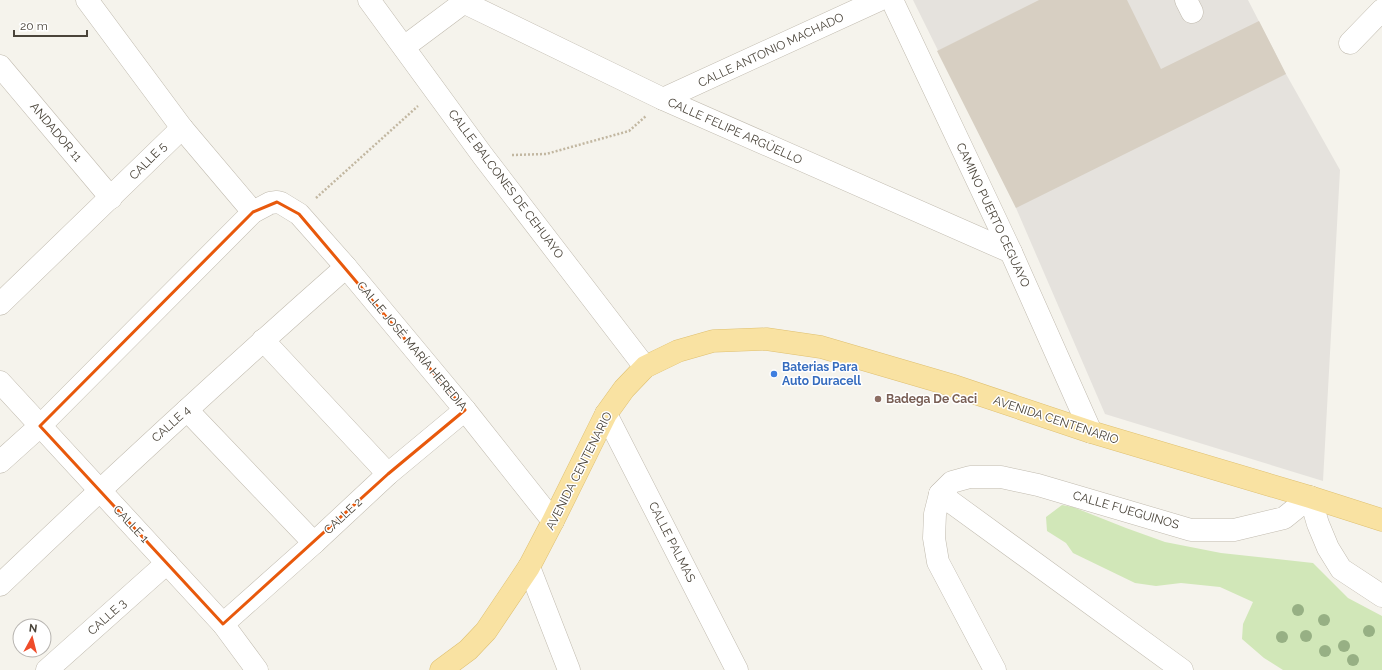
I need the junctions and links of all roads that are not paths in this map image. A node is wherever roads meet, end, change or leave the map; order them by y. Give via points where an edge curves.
1 (87, 0) edge
2 (369, 0) edge
3 (879, 0) edge
4 (892, 0) edge
5 (465, 1) edge
6 (1382, 10) edge
7 (1350, 43) dead end
8 (404, 47) junction
9 (0, 66) edge
10 (663, 99) junction
11 (182, 128) junction
12 (111, 198) junction
13 (253, 212) junction
14 (1011, 252) junction
15 (346, 268) junction
16 (0, 304) edge
17 (263, 340) junction
18 (645, 367) junction
19 (0, 382) edge
20 (187, 410) junction
21 (465, 410) junction
22 (606, 414) junction
23 (40, 426) junction
24 (1091, 432) junction
25 (0, 462) edge
26 (388, 474) junction
27 (99, 490) junction
28 (940, 494) junction
29 (1310, 497) junction
30 (1382, 520) edge
31 (553, 521) junction
32 (314, 543) junction
33 (167, 564) junction
34 (529, 567) junction
35 (0, 585) edge
36 (1382, 596) edge
37 (223, 624) junction
38 (47, 670) edge
39 (257, 670) edge
40 (442, 670) edge
41 (568, 670) edge
42 (737, 670) edge
43 (995, 670) edge
44 (1182, 670) edge

1 - 11 street
2 - 8 street, CALLE BALCONES DE CEHUAYO
3 - 10 street, CALLE ANTONIO MACHADO
4 - 14 street, CAMINO PUERTO CEGUAYO
5 - 8 street
5 - 10 street, CALLE FELIPE ARGÜELLO
6 - 7 street
8 - 18 street, CALLE BALCONES DE CEHUAYO via 483,156
9 - 12 street, ANDADOR 11
10 - 14 street, CALLE FELIPE ARGÜELLO
11 - 12 street, CALLE 5
11 - 13 street
12 - 16 street, CALLE 5
13 - 15 street, CALLE JOSÉ MARÍA HEREDIA via 270,203 281,203 299,214
13 - 23 street
14 - 24 street, CAMINO PUERTO CEGUAYO
15 - 17 street, CALLE 4
15 - 21 street, CALLE JOSÉ MARÍA HEREDIA
17 - 20 street, CALLE 4
17 - 26 street
18 - 22 main road, AVENIDA CENTENARIO via 624,389
18 - 24 main road, AVENIDA CENTENARIO via 678,351 713,341 766,339 814,346 951,385
19 - 23 street, CALLE 1
20 - 27 street, CALLE 4
20 - 32 street
21 - 26 street, CALLE 2
21 - 31 street, CALLE JOSÉ MARÍA HEREDIA
22 - 31 main road, AVENIDA CENTENARIO
22 - 42 street, CALLE PALMAS
23 - 25 street
23 - 27 street, CALLE 1
24 - 29 main road, AVENIDA CENTENARIO
26 - 32 street, CALLE 2
27 - 33 street, CALLE 1
27 - 35 street, CALLE 4
28 - 29 street, CALLE FUEGUINOS via 952,482 970,477 1001,477 1038,485 1192,530 1234,530 1284,518
28 - 43 street via 934,538 938,562
28 - 44 street
29 - 30 main road, AVENIDA CENTENARIO
29 - 36 street via 1328,548 1341,569
31 - 34 main road, AVENIDA CENTENARIO
32 - 37 street, CALLE 2
33 - 37 street, CALLE 1
33 - 38 street, CALLE 3
34 - 40 main road, AVENIDA CENTENARIO via 486,630 468,650
34 - 41 street
37 - 39 street, CALLE 1

